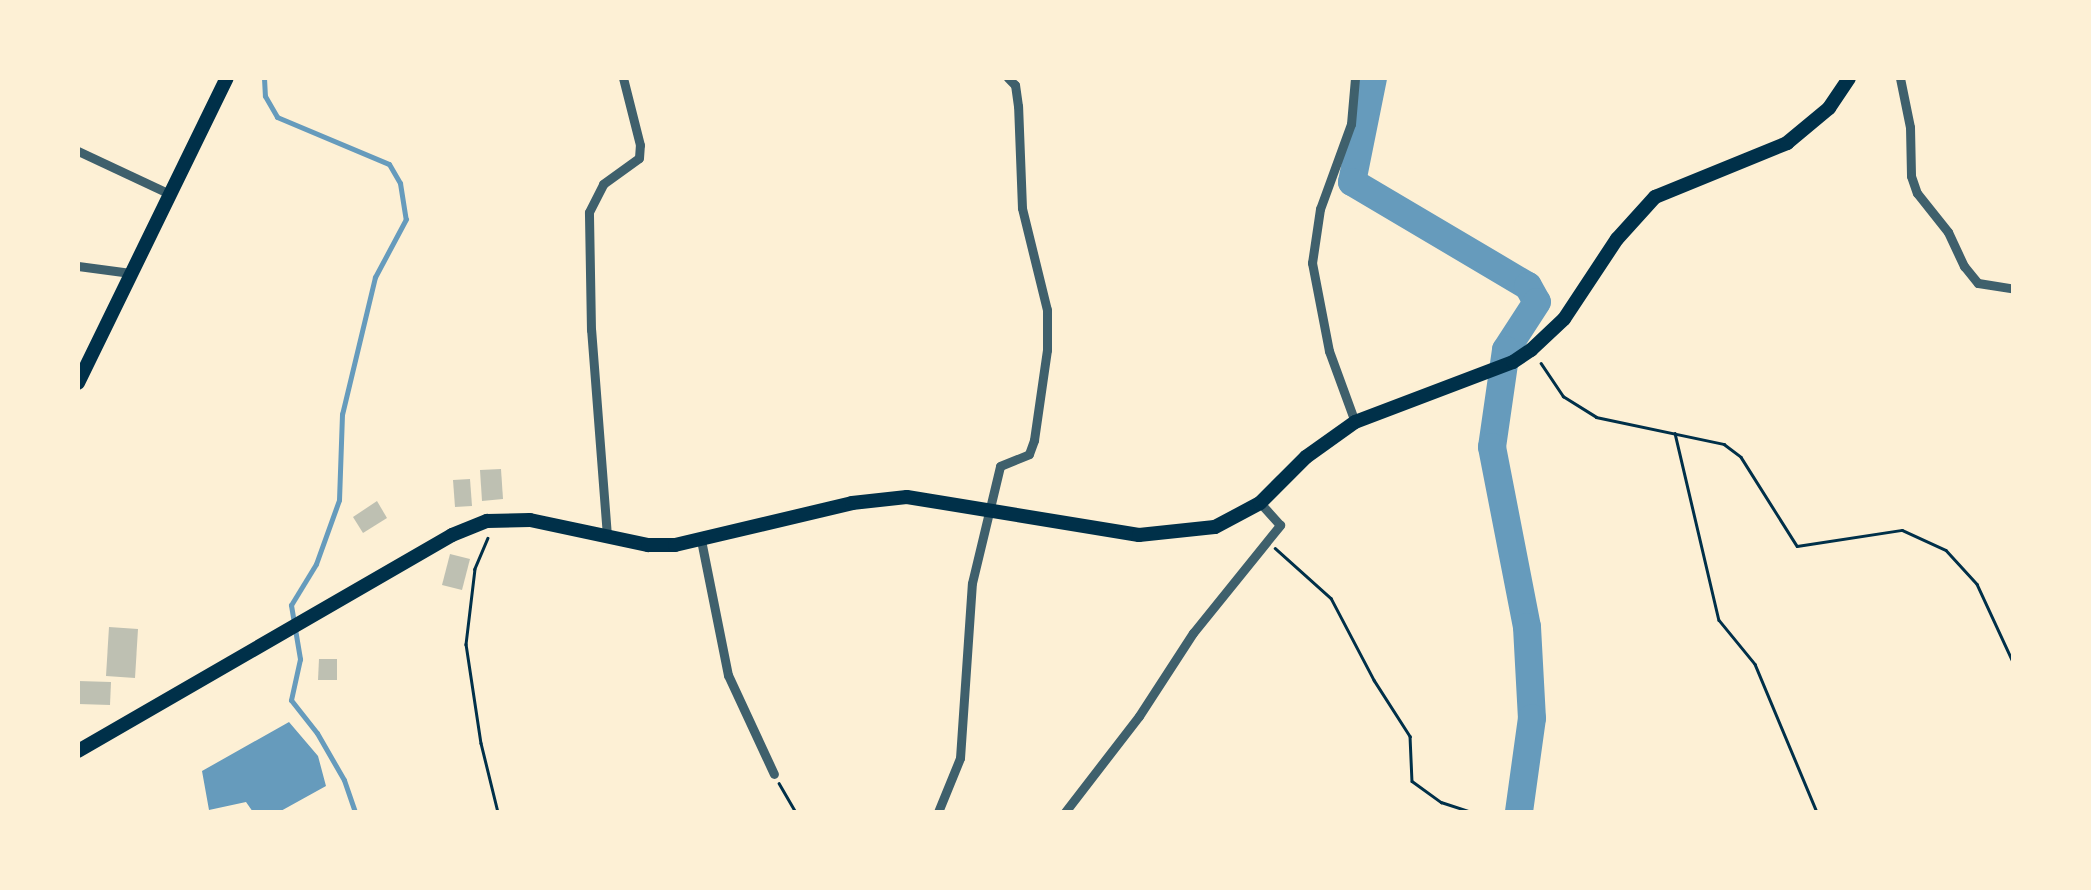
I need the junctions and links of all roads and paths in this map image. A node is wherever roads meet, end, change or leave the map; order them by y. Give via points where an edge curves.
1 (227, 78) edge
2 (623, 78) edge
3 (1008, 78) edge
4 (1848, 78) edge
5 (1900, 78) edge
6 (1353, 79) edge
7 (78, 151) edge
8 (170, 194) junction
9 (78, 266) edge
10 (131, 274) junction
11 (2014, 289) edge
12 (1531, 350) junction
13 (78, 383) edge
14 (1354, 422) junction
15 (1674, 431) junction
16 (1260, 503) junction
17 (992, 511) junction
18 (506, 518) junction
19 (606, 536) junction
20 (701, 540) junction
21 (1267, 540) junction
22 (2014, 664) edge
23 (78, 751) edge
24 (774, 774) joint
25 (498, 812) edge
26 (796, 812) edge
27 (938, 812) edge
28 (1064, 812) edge
29 (1472, 812) edge
30 (1817, 812) edge

1 - 8 main road
2 - 19 street via 639,158 603,184 589,212
3 - 17 street via 1015,85 1022,208 1047,310 1047,350 1034,440 1028,454 1000,466
4 - 12 main road via 1828,108 1788,143 1655,197 1634,215 1564,318
5 - 11 street via 1917,194 1978,284
6 - 14 street via 1351,124 1320,209 1312,263 1330,351
7 - 8 street
8 - 10 main road
9 - 10 street
10 - 13 main road
12 - 14 main road
12 - 15 path via 1563,396 1596,417
14 - 16 main road
15 - 22 path via 1724,444 1740,457 1798,546 1902,530 1946,550 1977,584
15 - 30 path via 1718,620 1754,664
16 - 17 main road via 1216,527 1138,535
16 - 21 street via 1280,525
17 - 20 main road via 881,498
17 - 27 street via 972,583 960,758
18 - 19 main road
18 - 23 main road via 452,535
18 - 25 path via 478,558 466,644
19 - 20 main road via 648,545
20 - 24 street via 728,675
21 - 28 street
21 - 29 path via 1331,598 1410,736 1412,781 1441,802
24 - 26 path

